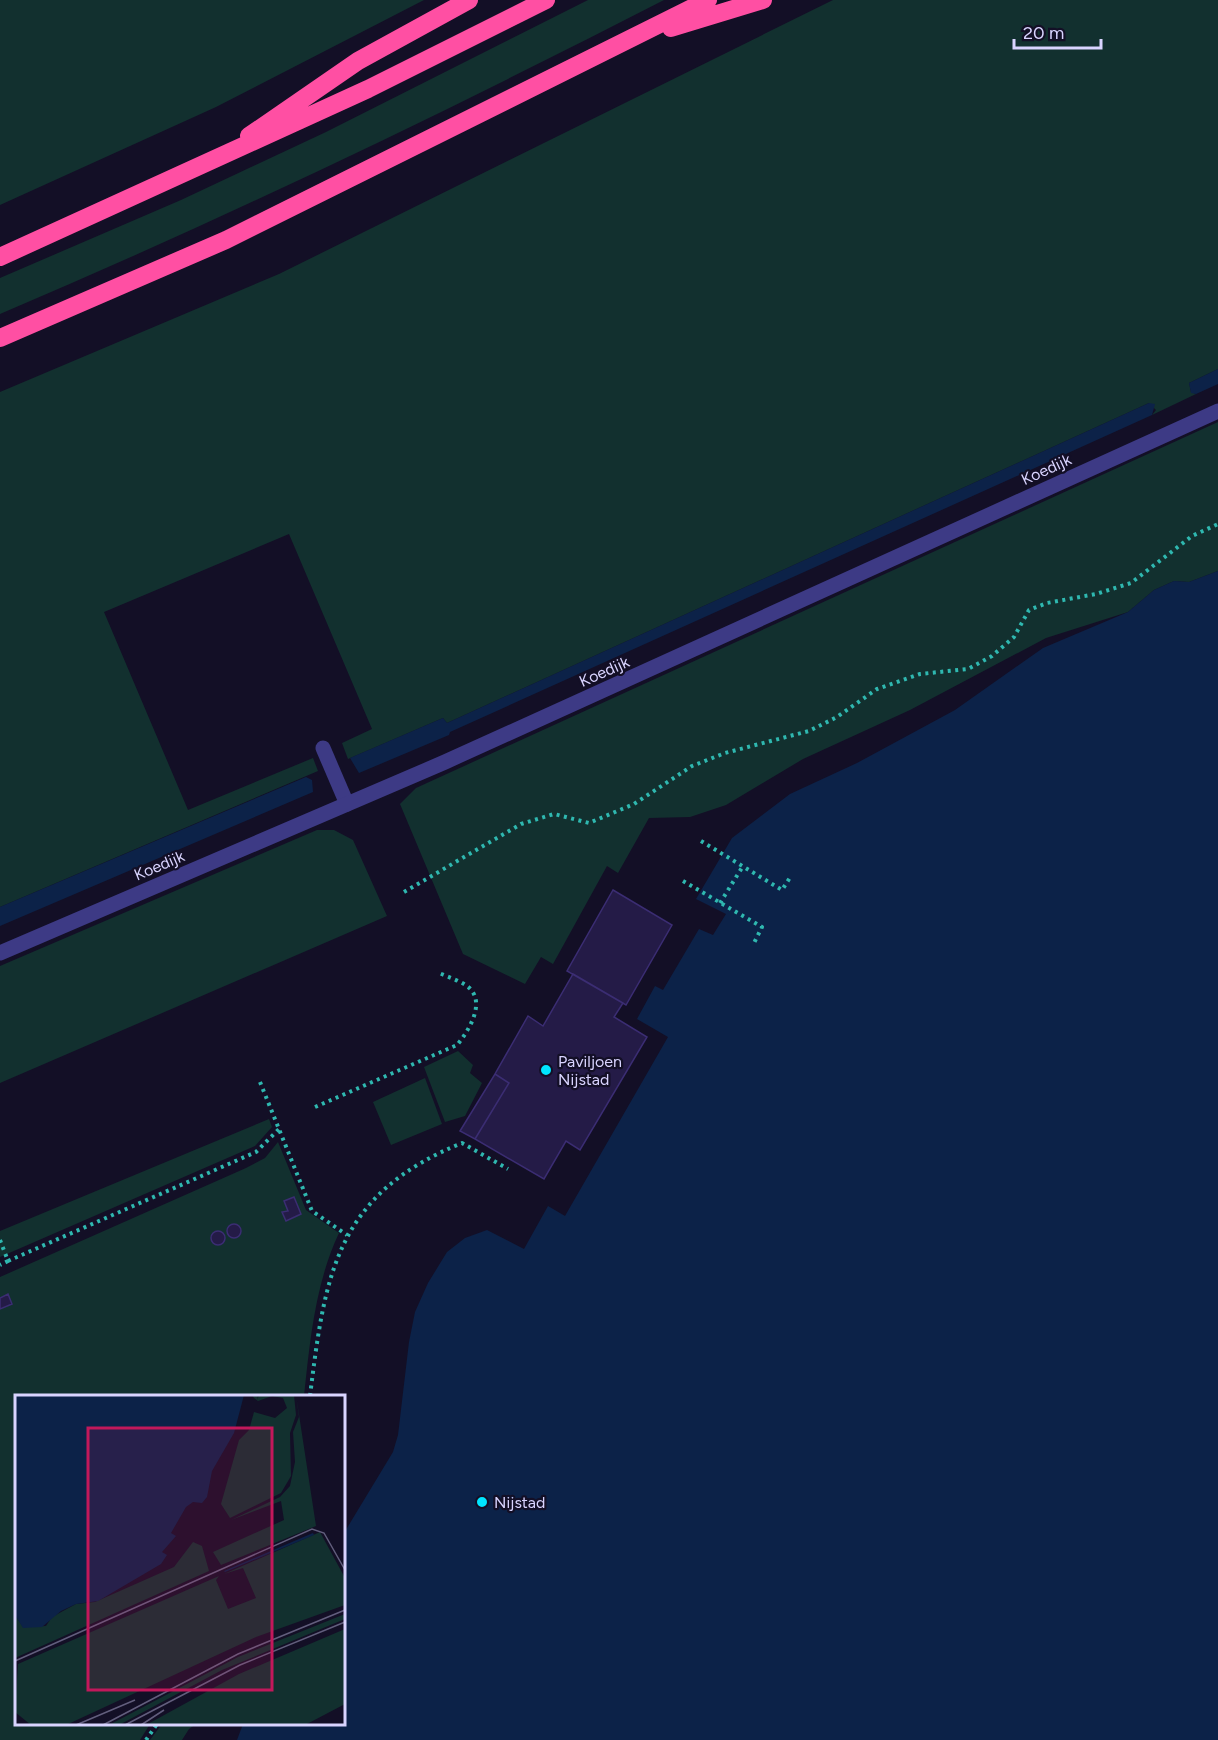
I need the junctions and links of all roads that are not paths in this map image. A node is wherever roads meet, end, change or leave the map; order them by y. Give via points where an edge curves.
1 (469, 0) edge
2 (546, 0) edge
3 (708, 0) edge
4 (763, 0) edge
5 (632, 40) junction
6 (207, 165) junction
7 (0, 257) edge
8 (0, 338) edge
9 (1218, 411) edge
10 (323, 748) dead end
11 (348, 804) junction
12 (0, 953) edge

1 - 6 highway via 358,61
2 - 6 highway
3 - 5 highway
4 - 5 highway
5 - 8 highway via 226,240
6 - 7 highway
9 - 11 street, Koedijk
10 - 11 street
11 - 12 street, Koedijk

